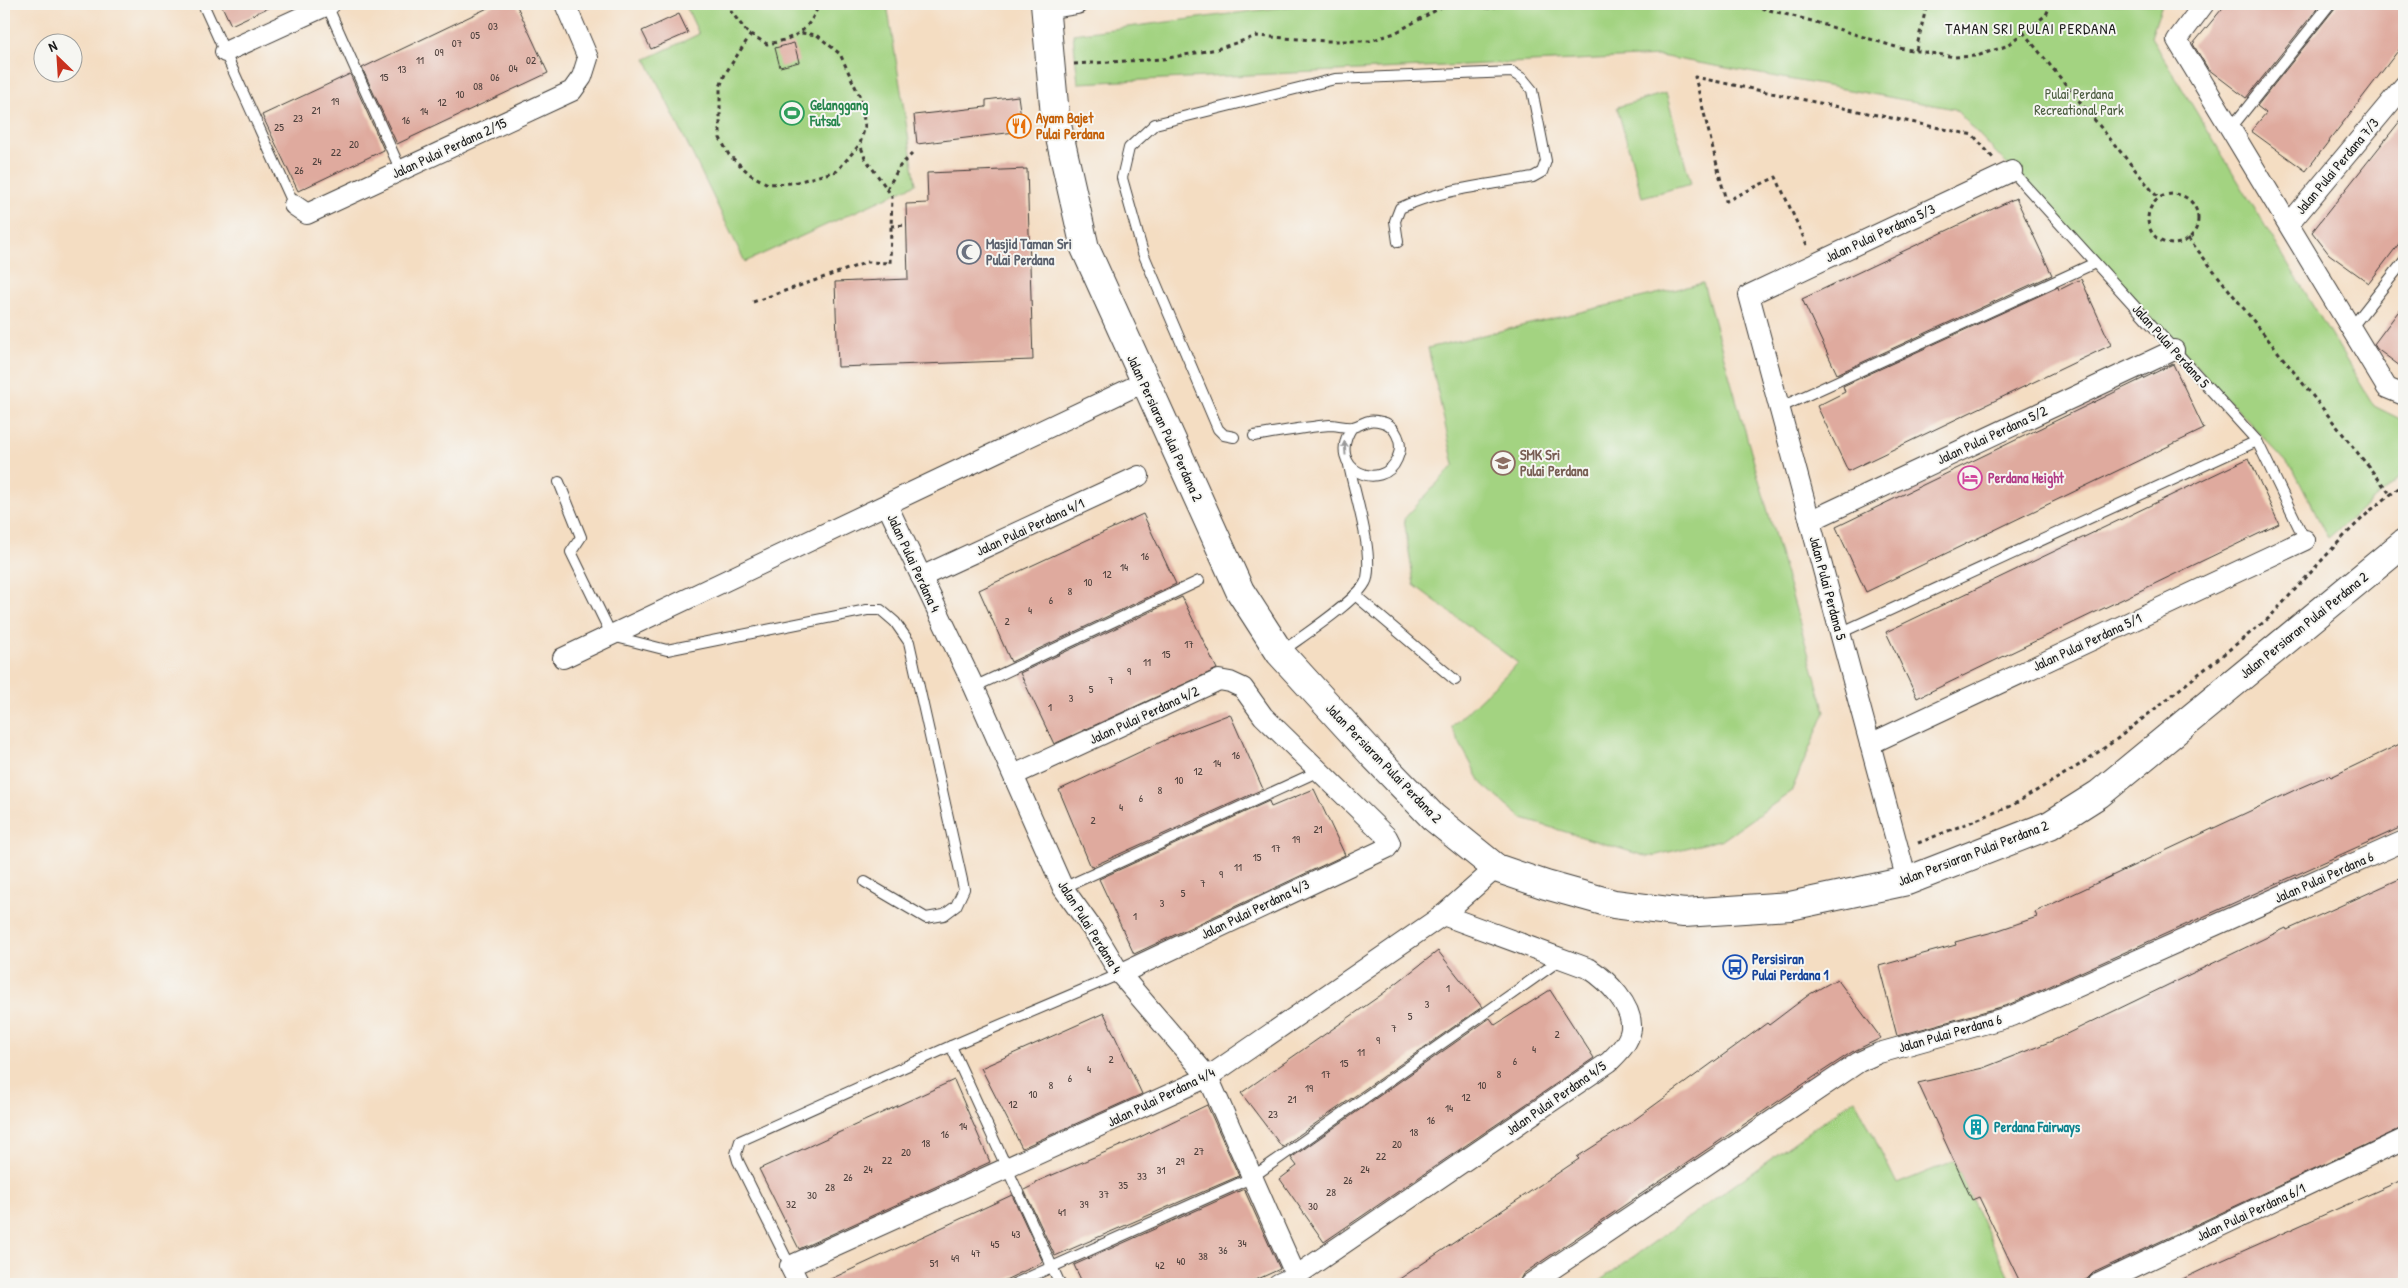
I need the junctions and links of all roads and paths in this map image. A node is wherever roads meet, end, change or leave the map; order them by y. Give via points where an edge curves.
1 (203, 4) edge
2 (328, 4) edge
3 (725, 4) edge
4 (819, 4) edge
5 (1078, 4) edge
6 (1447, 4) edge
7 (1508, 4) edge
8 (1746, 4) edge
9 (1927, 4) edge
10 (2051, 4) edge
11 (2204, 4) edge
12 (2330, 4) edge
13 (567, 5) edge
14 (1046, 6) edge
15 (2024, 32) junction
16 (801, 33) junction
17 (751, 34) junction
18 (1916, 50) junction
19 (224, 52) junction
20 (1051, 68) junction
21 (2404, 86) edge
22 (2231, 128) junction
23 (860, 144) junction
24 (912, 154) dead end
25 (402, 171) junction
26 (2009, 172) junction
27 (887, 189) junction
28 (2159, 199) junction
29 (294, 205) joint
30 (2289, 224) junction
31 (907, 225) dead end
32 (891, 226) junction
33 (2188, 238) junction
34 (1398, 242) dead end
35 (2404, 261) edge
36 (2095, 263) junction
37 (1816, 264) junction
38 (1749, 295) joint
39 (753, 302) dead end
40 (2352, 327) junction
41 (2174, 350) junction
42 (1144, 382) junction
43 (2404, 395) edge
44 (1779, 408) junction
45 (1352, 427) junction
46 (1254, 436) dead end
47 (1234, 437) dead end
48 (2257, 441) junction
49 (1349, 465) junction
50 (1139, 476) dead end
51 (559, 482) dead end
52 (2404, 484) edge
53 (2391, 495) junction
54 (886, 505) junction
55 (1810, 521) junction
56 (2305, 540) joint
57 (2404, 544) edge
58 (921, 577) junction
59 (1199, 581) dead end
60 (1356, 595) junction
61 (1840, 632) junction
62 (612, 636) junction
63 (1280, 653) junction
64 (563, 658) dead end
65 (1455, 680) dead end
66 (974, 687) junction
67 (1870, 744) junction
68 (1319, 771) junction
69 (1014, 775) junction
70 (2404, 841) edge
71 (1390, 843) joint
72 (1899, 850) junction
73 (1496, 868) junction
74 (1907, 881) junction
75 (864, 882) dead end
76 (1063, 888) junction
77 (1443, 915) junction
78 (1560, 960) junction
79 (1120, 974) junction
80 (951, 1046) junction
81 (1208, 1077) junction
82 (2404, 1139) edge
83 (1007, 1170) junction
84 (1250, 1178) junction
85 (790, 1266) junction
86 (1052, 1267) junction
87 (1287, 1280) edge
88 (799, 1284) edge
89 (1014, 1284) edge
90 (1060, 1284) edge
91 (1530, 1284) edge
92 (2098, 1284) edge

1 - 19 lane
2 - 19 street
2 - 25 lane
3 - 17 path
4 - 16 path
5 - 14 street
6 - 7 path via 1489,8
6 - 20 path via 1395,33 1370,40 1326,41 1258,36 1217,49 1163,59
8 - 18 path via 1899,48
9 - 18 path
10 - 15 path via 2046,15
11 - 22 street via 2176,40
12 - 22 lane
13 - 25 street, Jalan Pulai Perdana 2/15 via 588,58 582,77 572,91
14 - 20 street, Jalan Persiaran Pulai Perdana 2
15 - 18 path via 2006,46 1978,56 1955,57
15 - 28 path
16 - 17 path via 767,44
16 - 23 path via 817,35 840,54 860,97 865,126
17 - 23 path via 720,87 720,138 729,155 768,184 793,183 838,170
19 - 29 lane
20 - 42 street, Jalan Persiaran Pulai Perdana 2 via 1055,116 1085,248
21 - 30 street, Jalan Pulai Perdana 7/3
22 - 30 street
23 - 27 path via 865,158
24 - 27 path via 900,166
25 - 29 street, Jalan Pulai Perdana 2/15 via 308,214
26 - 36 lane, Jalan Pulai Perdana 5
26 - 37 street, Jalan Pulai Perdana 5/3
26 - 37 path via 1972,135 1695,78 1726,201 1776,177
27 - 32 path via 892,196
28 - 33 path via 2166,194 2179,194 2191,200 2198,212 2198,225
28 - 33 path via 2148,213 2149,226 2156,238 2167,244 2180,243
30 - 40 street
31 - 32 path
32 - 39 path via 890,263 868,262
33 - 53 path
34 - 47 lane via 1394,221 1400,208 1416,200 1542,172 1545,152 1532,90 1523,79 1512,72 1334,79 1155,124 1129,148 1122,178 1142,253 1218,429 1224,435
35 - 40 lane
36 - 41 lane, Jalan Pulai Perdana 5
36 - 44 lane
37 - 38 street, Jalan Pulai Perdana 5/3
38 - 44 street, Jalan Pulai Perdana 5
40 - 43 street via 2388,388
41 - 48 lane, Jalan Pulai Perdana 5
41 - 55 street, Jalan Pulai Perdana 5/2
42 - 54 street
42 - 63 street, Jalan Persiaran Pulai Perdana 2 via 1240,591
44 - 55 street, Jalan Pulai Perdana 5
45 - 46 lane via 1332,425
49 -> 45 lane via 1344,453 1345,439
45 - 49 lane via 1368,419 1384,422 1397,433 1401,450 1394,466 1380,475 1363,475
48 - 56 lane, Jalan Pulai Perdana 5
48 - 61 lane
49 - 60 lane via 1368,553 1367,580
50 - 58 street, Jalan Pulai Perdana 4/1
51 - 62 lane via 581,537 571,552
52 - 53 path
53 - 72 path via 2345,535 2269,618 2117,739 2011,806
54 - 58 street, Jalan Pulai Perdana 4
54 - 62 street
55 - 61 street, Jalan Pulai Perdana 5
56 - 67 street, Jalan Pulai Perdana 5/1
57 - 74 street, Jalan Persiaran Pulai Perdana 2 via 2098,794 2050,825
58 - 66 street, Jalan Pulai Perdana 4
59 - 66 lane
60 - 63 lane
60 - 65 lane
61 - 67 street, Jalan Pulai Perdana 5
62 - 64 street
62 - 75 lane via 666,650 867,610 880,610 895,622 909,642 964,889 956,906 944,916 926,918
63 - 73 street, Jalan Persiaran Pulai Perdana 2 via 1433,817
66 - 69 street, Jalan Pulai Perdana 4
67 - 72 street, Jalan Pulai Perdana 5
68 - 69 street, Jalan Pulai Perdana 4/2 via 1263,716 1243,688 1219,680
68 - 71 street, Jalan Pulai Perdana 4/2
68 - 76 lane
69 - 76 street, Jalan Pulai Perdana 4
70 - 91 street, Jalan Pulai Perdana 6 via 2012,1016 1879,1053 1859,1062
71 - 79 street, Jalan Pulai Perdana 4/3 via 1387,848
72 - 74 street, Jalan Pulai Perdana 5
73 - 74 street, Jalan Persiaran Pulai Perdana 2 via 1614,904 1684,913 1790,906
73 - 77 street, Jalan Pulai Perdana 4/4
76 - 79 street, Jalan Pulai Perdana 4
77 - 78 street, Jalan Pulai Perdana 4/5
77 - 81 street, Jalan Pulai Perdana 4/4
78 - 84 lane
78 - 87 street, Jalan Pulai Perdana 4/5 via 1590,969 1620,999 1631,1031 1624,1047 1609,1062
79 - 80 lane
79 - 81 street, Jalan Pulai Perdana 4
80 - 83 lane
80 - 85 lane via 740,1141 736,1154 738,1161
81 - 83 street, Jalan Pulai Perdana 4/4
81 - 84 street, Jalan Pulai Perdana 4
82 - 92 street, Jalan Pulai Perdana 6/1
83 - 85 street, Jalan Pulai Perdana 4/4
83 - 86 lane
84 - 86 lane
84 - 87 street, Jalan Pulai Perdana 4
85 - 88 street
86 - 89 lane
86 - 90 lane

